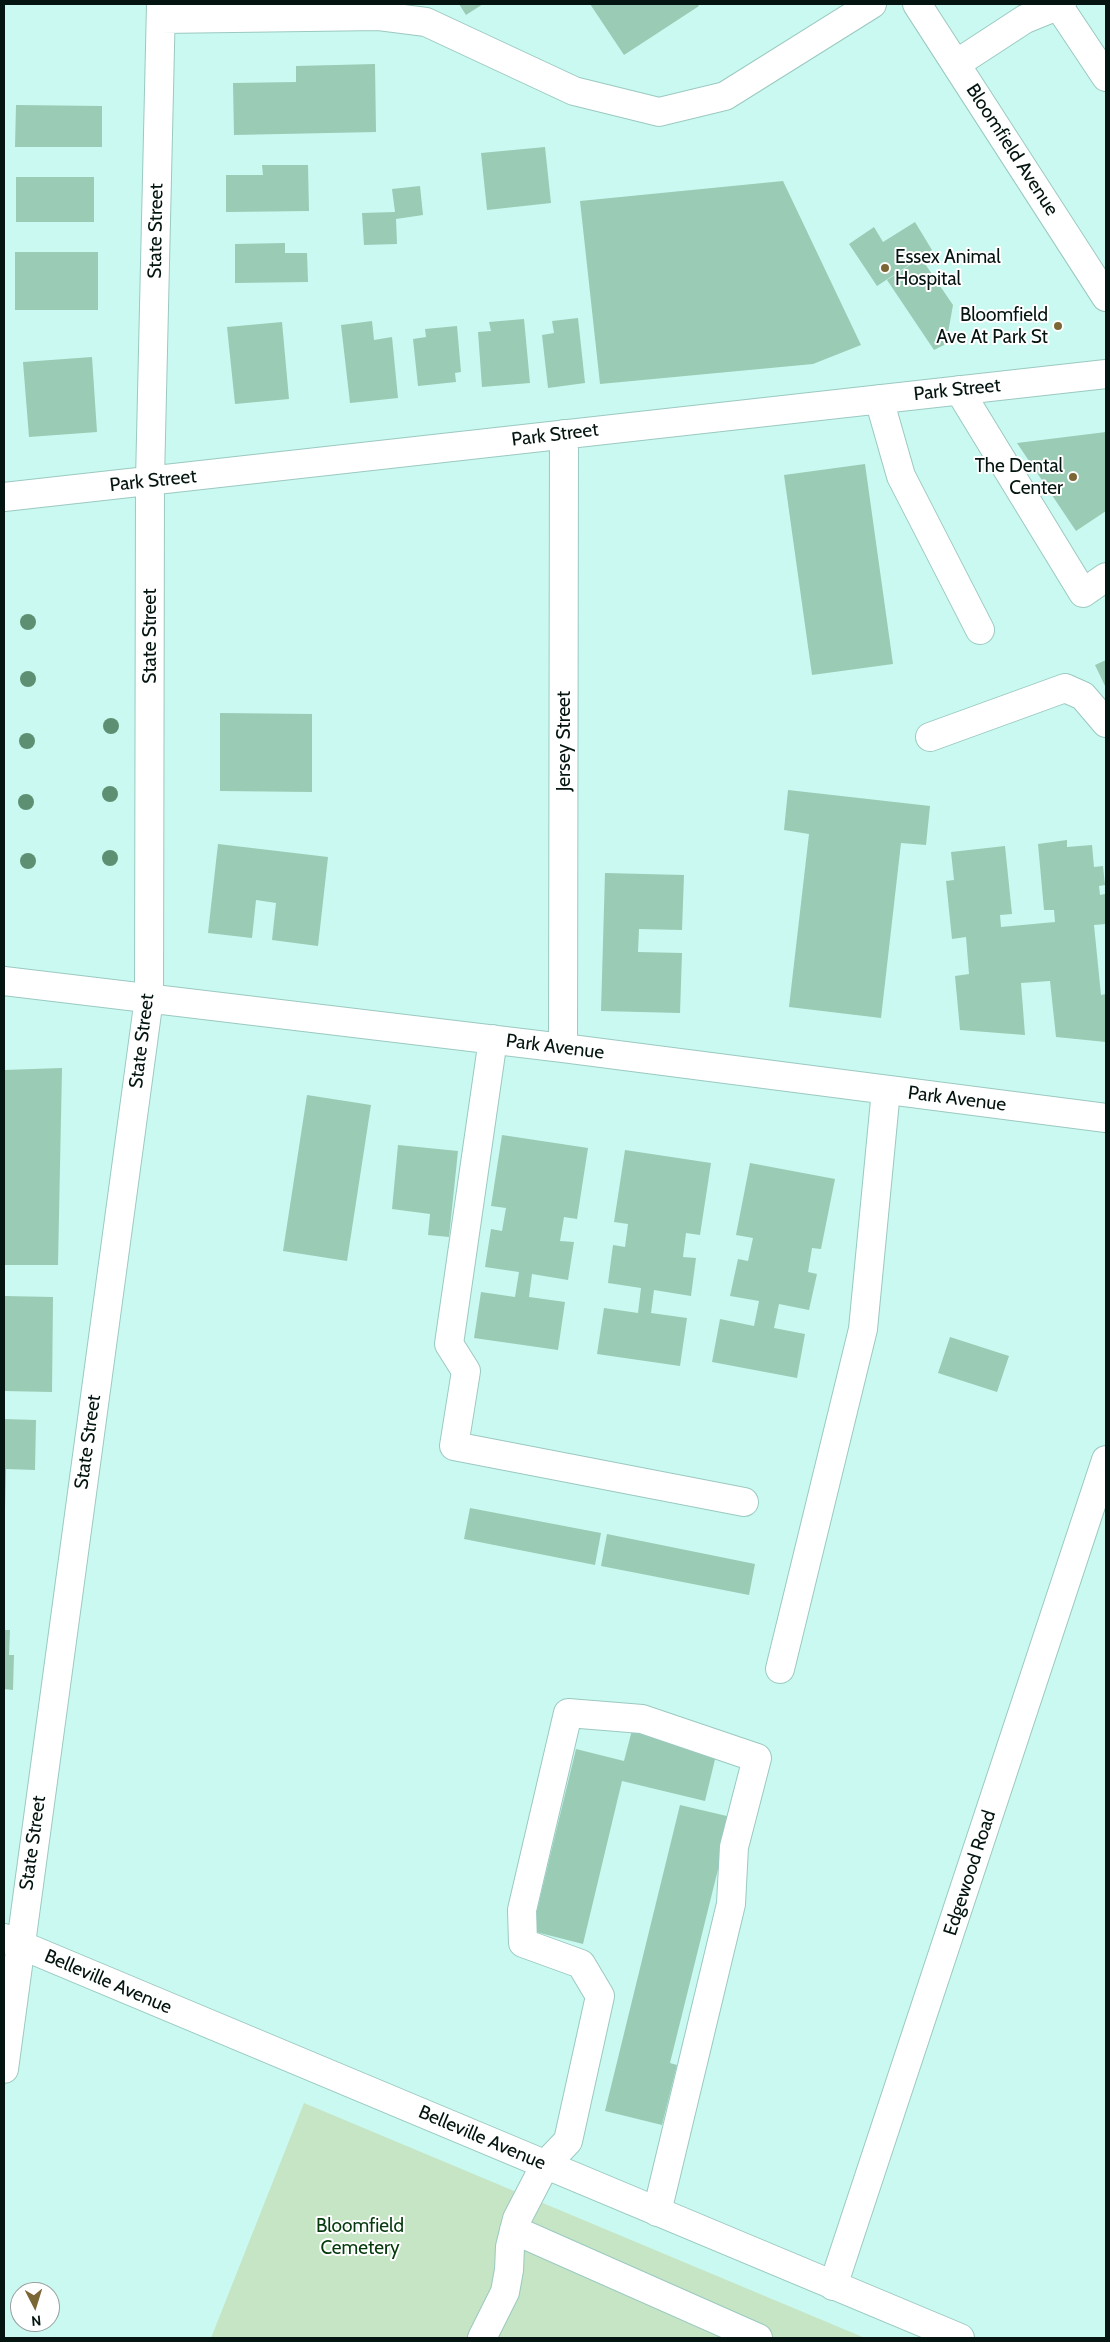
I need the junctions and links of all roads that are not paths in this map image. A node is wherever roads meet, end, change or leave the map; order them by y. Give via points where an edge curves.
1 (872, 4) edge
2 (917, 4) edge
3 (1060, 4) edge
4 (161, 11) edge
5 (956, 64) junction
6 (1106, 77) edge
7 (1106, 297) edge
8 (1106, 374) edge
9 (959, 390) junction
10 (879, 399) junction
11 (564, 434) junction
12 (150, 480) junction
13 (4, 497) edge
14 (1106, 577) edge
15 (980, 630) dead end
16 (1106, 723) edge
17 (930, 737) dead end
18 (4, 981) edge
19 (149, 998) junction
20 (493, 1039) junction
21 (563, 1048) junction
22 (886, 1090) junction
23 (1106, 1118) edge
24 (1106, 1460) edge
25 (744, 1502) dead end
26 (780, 1670) dead end
27 (12, 1942) edge
28 (4, 2069) edge
29 (546, 2165) junction
30 (657, 2212) junction
31 (514, 2230) junction
32 (833, 2286) junction
33 (482, 2338) edge
34 (758, 2338) edge
35 (960, 2338) edge

1 - 4 street via 725,96 659,112 574,92 426,22 380,16
2 - 5 street, Bloomfield Avenue
3 - 5 street via 1025,19
3 - 6 street
4 - 12 street, State Street
5 - 7 street, Bloomfield Avenue
8 - 9 street, Park Street
9 - 10 street, Park Street
9 - 14 street via 1083,593
10 - 11 street, Park Street
10 - 15 street via 901,476
11 - 12 street, Park Street
11 - 21 street, Jersey Street
12 - 13 street, Park Street
12 - 19 street, State Street
16 - 17 street via 1083,696 1065,688
18 - 19 street, Park Avenue
19 - 20 street, Park Avenue
19 - 27 street, State Street
20 - 21 street, Park Avenue
20 - 25 street via 450,1344 466,1371 454,1446
21 - 22 street, Park Avenue
22 - 23 street, Park Avenue
22 - 26 street via 863,1329
24 - 32 street, Edgewood Road
27 - 28 street, State Street
27 - 29 street, Belleville Avenue
29 - 30 street, Belleville Avenue
29 - 30 street via 568,2141 600,1996 581,1964 522,1943 522,1910 568,1713 642,1719 757,1758 734,1847 731,1904
29 - 31 street via 516,2219
30 - 32 street, Belleville Avenue
31 - 33 street via 504,2292
31 - 34 street
32 - 35 street, Belleville Avenue

